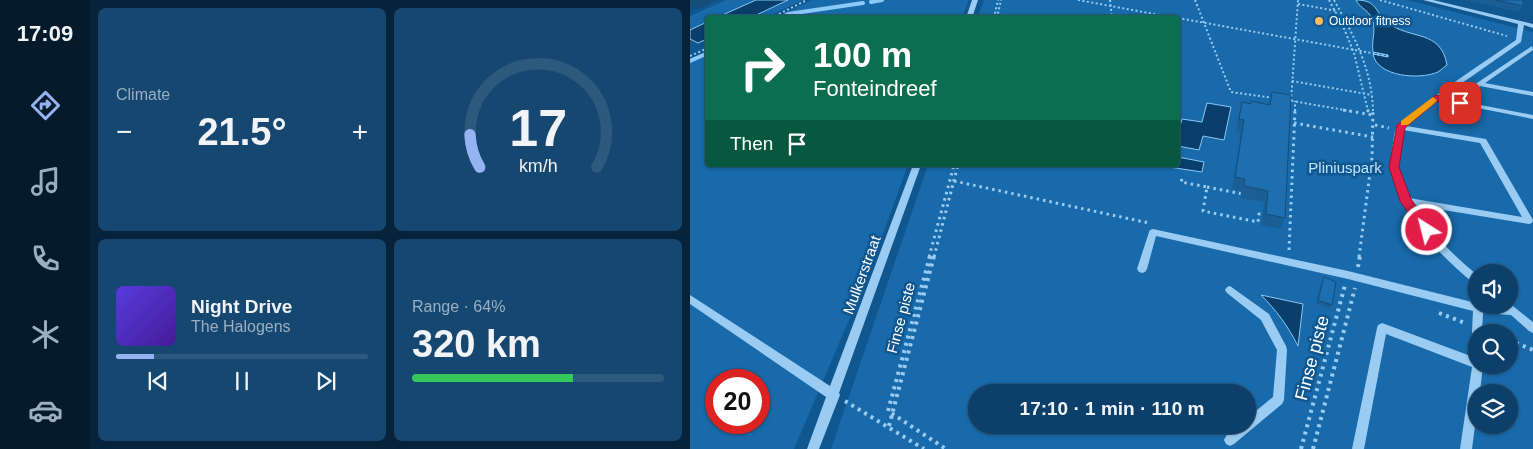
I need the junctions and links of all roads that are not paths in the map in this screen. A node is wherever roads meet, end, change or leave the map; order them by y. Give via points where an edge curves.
1 (975, 0) edge
2 (1426, 0) edge
3 (970, 15) edge
4 (1521, 23) junction
5 (1533, 26) edge
6 (1519, 40) junction
7 (1533, 48) edge
8 (1479, 84) junction
9 (1533, 94) edge
10 (1436, 98) junction
11 (1460, 103) junction
12 (1533, 117) edge
13 (1400, 127) junction
14 (916, 167) edge
15 (1406, 201) junction
16 (1142, 269) dead end
17 (1468, 273) edge
18 (1230, 290) dead end
19 (690, 299) edge
20 (1468, 305) edge
21 (1516, 314) edge
22 (1533, 328) edge
23 (1468, 361) edge
24 (1476, 374) edge
25 (834, 395) junction
26 (1230, 440) dead end
27 (813, 449) edge
28 (1358, 449) edge
29 (1466, 449) edge

1 - 3 street
2 - 4 street
4 - 5 street
4 - 6 lane
6 - 7 street
6 - 10 lane
7 - 8 street
8 - 9 street
8 - 11 street
10 - 11 street
10 - 13 lane
11 - 12 street
13 - 15 lane via 1394,167
13 - 15 street via 1483,141 1529,221
14 - 25 street, Mulkerstraat
15 - 17 lane via 1445,253
16 - 20 street via 1153,232 1353,276
18 - 26 street via 1265,317 1282,350 1278,400
19 - 25 street
21 - 22 street
23 - 28 street via 1382,328
24 - 29 street
25 - 27 street, Mulkerstraat

